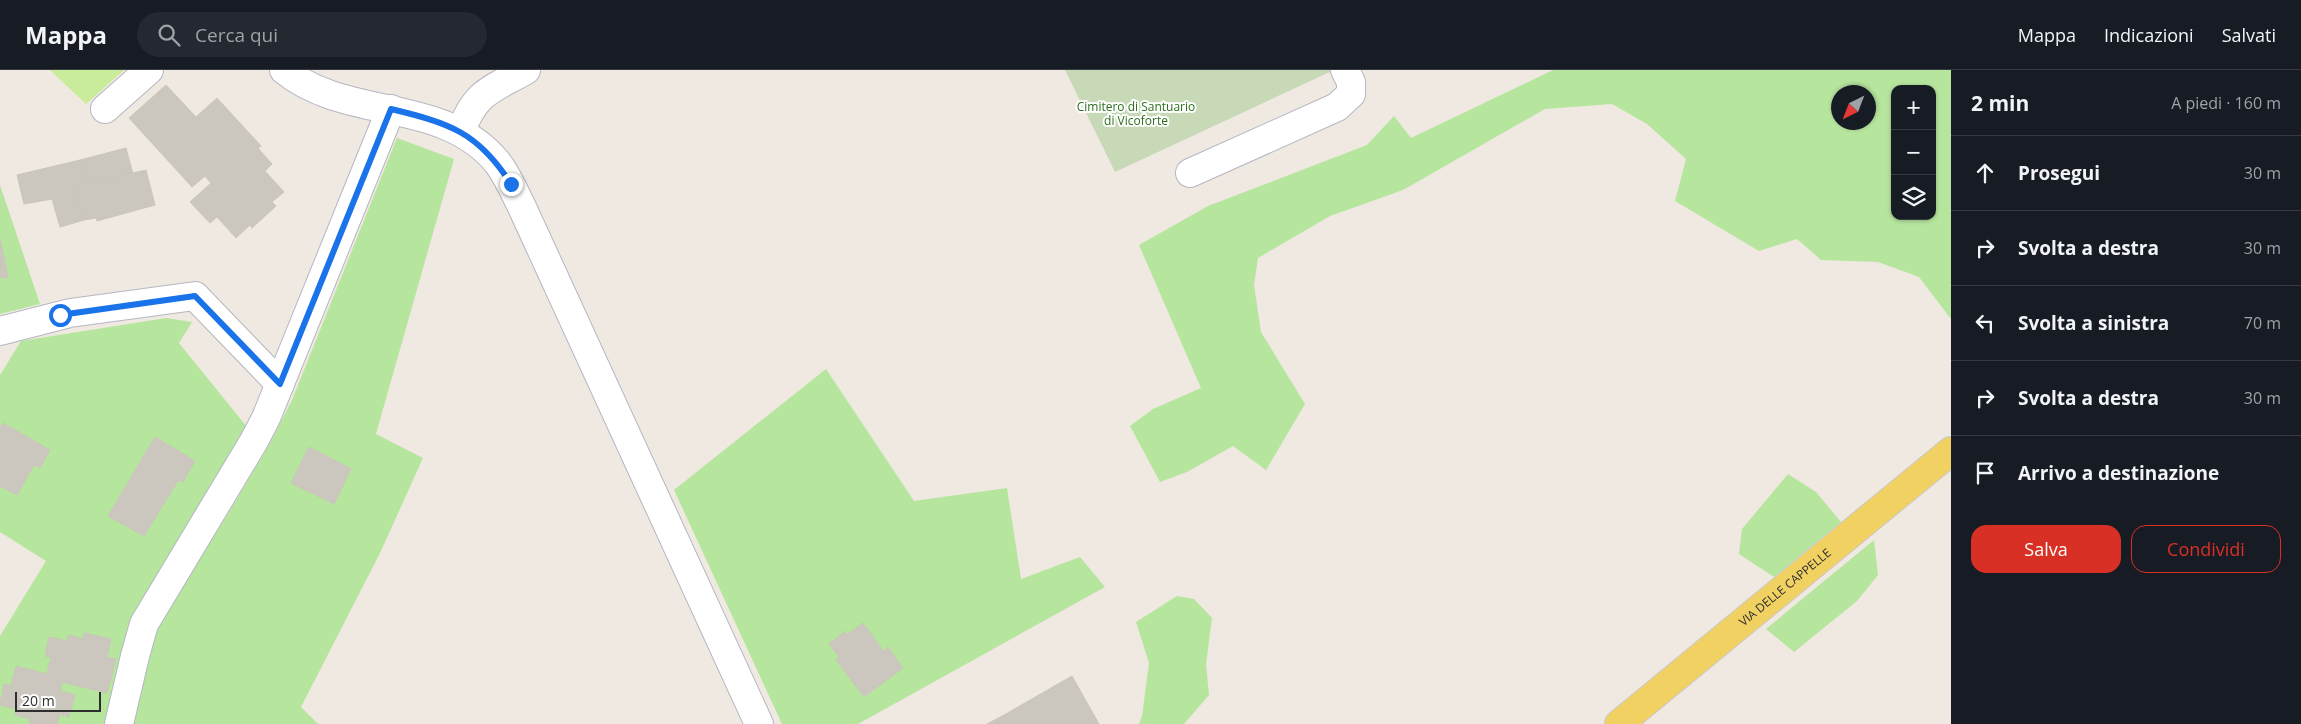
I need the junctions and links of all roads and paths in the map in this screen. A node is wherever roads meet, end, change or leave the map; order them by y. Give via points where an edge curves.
1 (149, 70) edge
2 (284, 70) edge
3 (526, 70) edge
4 (1345, 70) edge
5 (105, 108) dead end
6 (391, 109) junction
7 (461, 131) junction
8 (1190, 173) dead end
9 (0, 331) edge
10 (280, 384) junction
11 (1951, 450) edge
12 (119, 724) edge
13 (759, 724) edge
14 (1618, 724) edge

1 - 5 street
2 - 6 street via 326,94
3 - 7 street via 480,96 469,110
4 - 8 street via 1351,82 1351,94 1337,107
6 - 7 street via 437,120
6 - 10 street
7 - 13 street via 497,162 522,205
9 - 10 street via 70,313 195,296
10 - 12 street via 254,441 144,624
11 - 14 main road, VIA DELLE CAPPELLE

